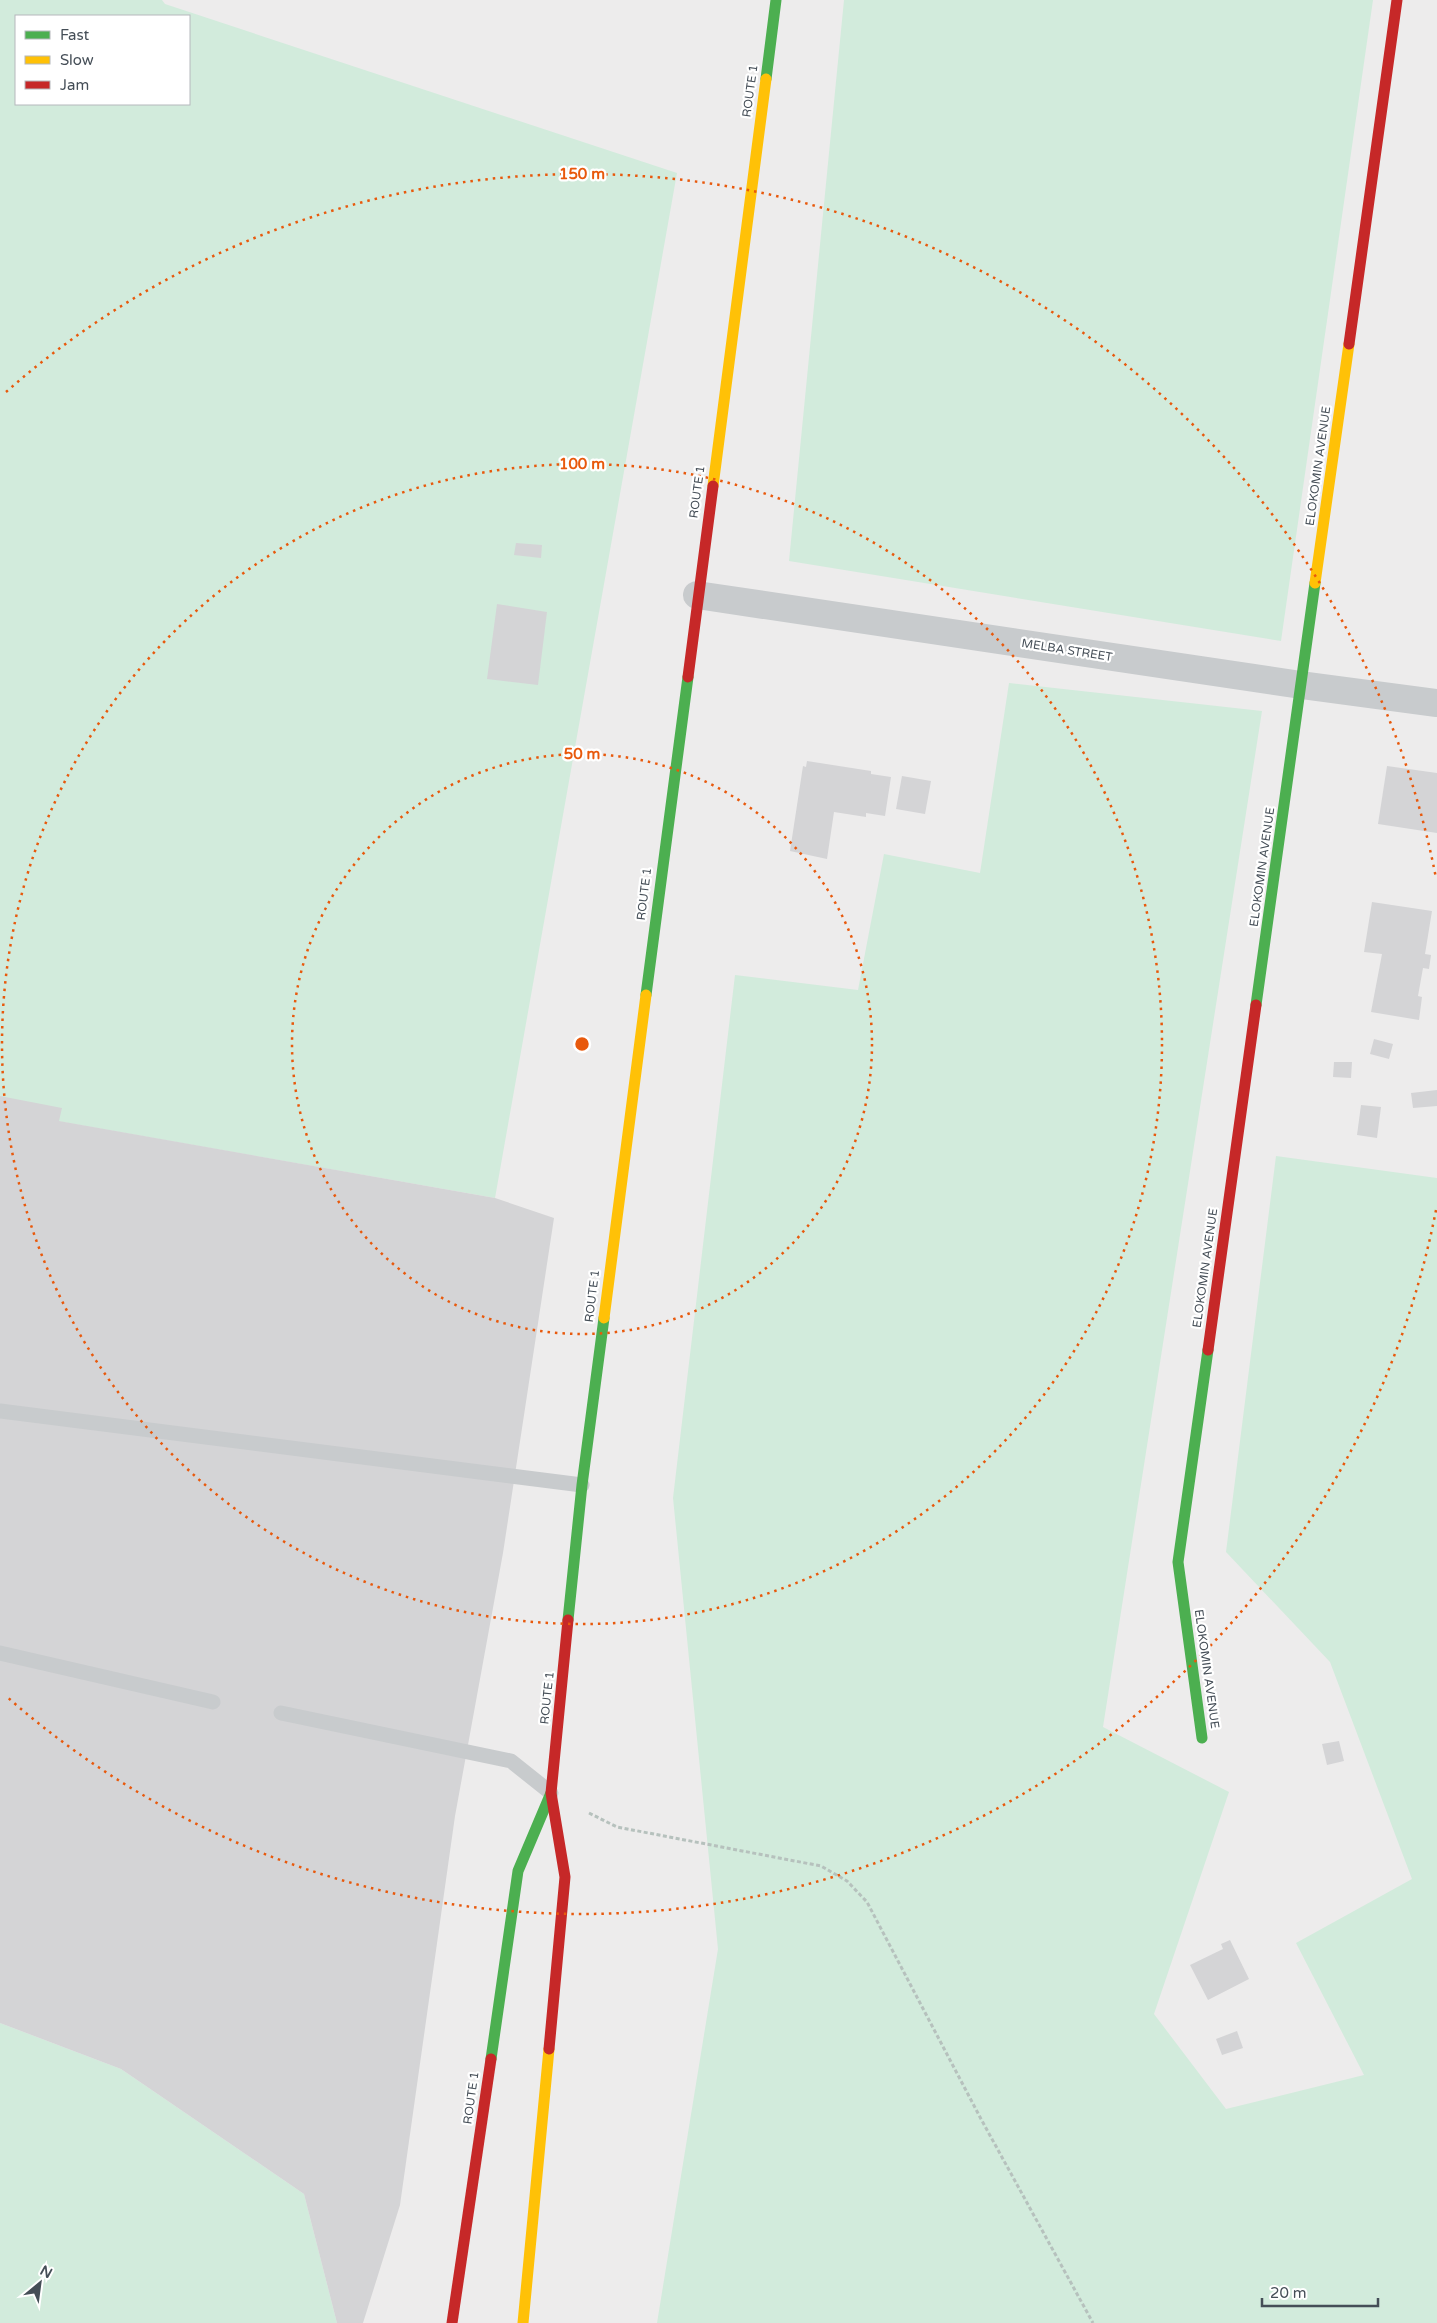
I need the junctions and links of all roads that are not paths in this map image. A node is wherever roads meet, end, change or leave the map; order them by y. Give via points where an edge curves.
1 (776, 0) edge
2 (1397, 0) edge
3 (697, 594) junction
4 (1301, 685) junction
5 (1437, 703) edge
6 (0, 1411) edge
7 (582, 1485) junction
8 (0, 1653) edge
9 (213, 1702) dead end
10 (281, 1713) dead end
11 (1202, 1738) dead end
12 (551, 1793) junction
13 (452, 2323) edge
14 (523, 2323) edge

1 - 3 main road, ROUTE 1
2 - 4 main road, ELOKOMIN AVENUE
3 - 4 street, MELBA STREET
3 - 7 main road, ROUTE 1
4 - 5 street, MELBA STREET
4 - 11 main road, ELOKOMIN AVENUE via 1178,1562
6 - 7 lane
7 - 12 main road, ROUTE 1
8 - 9 lane
10 - 12 lane via 510,1761
12 - 13 main road, ROUTE 1 via 518,1871
12 - 14 main road, ROUTE 1 via 565,1877

